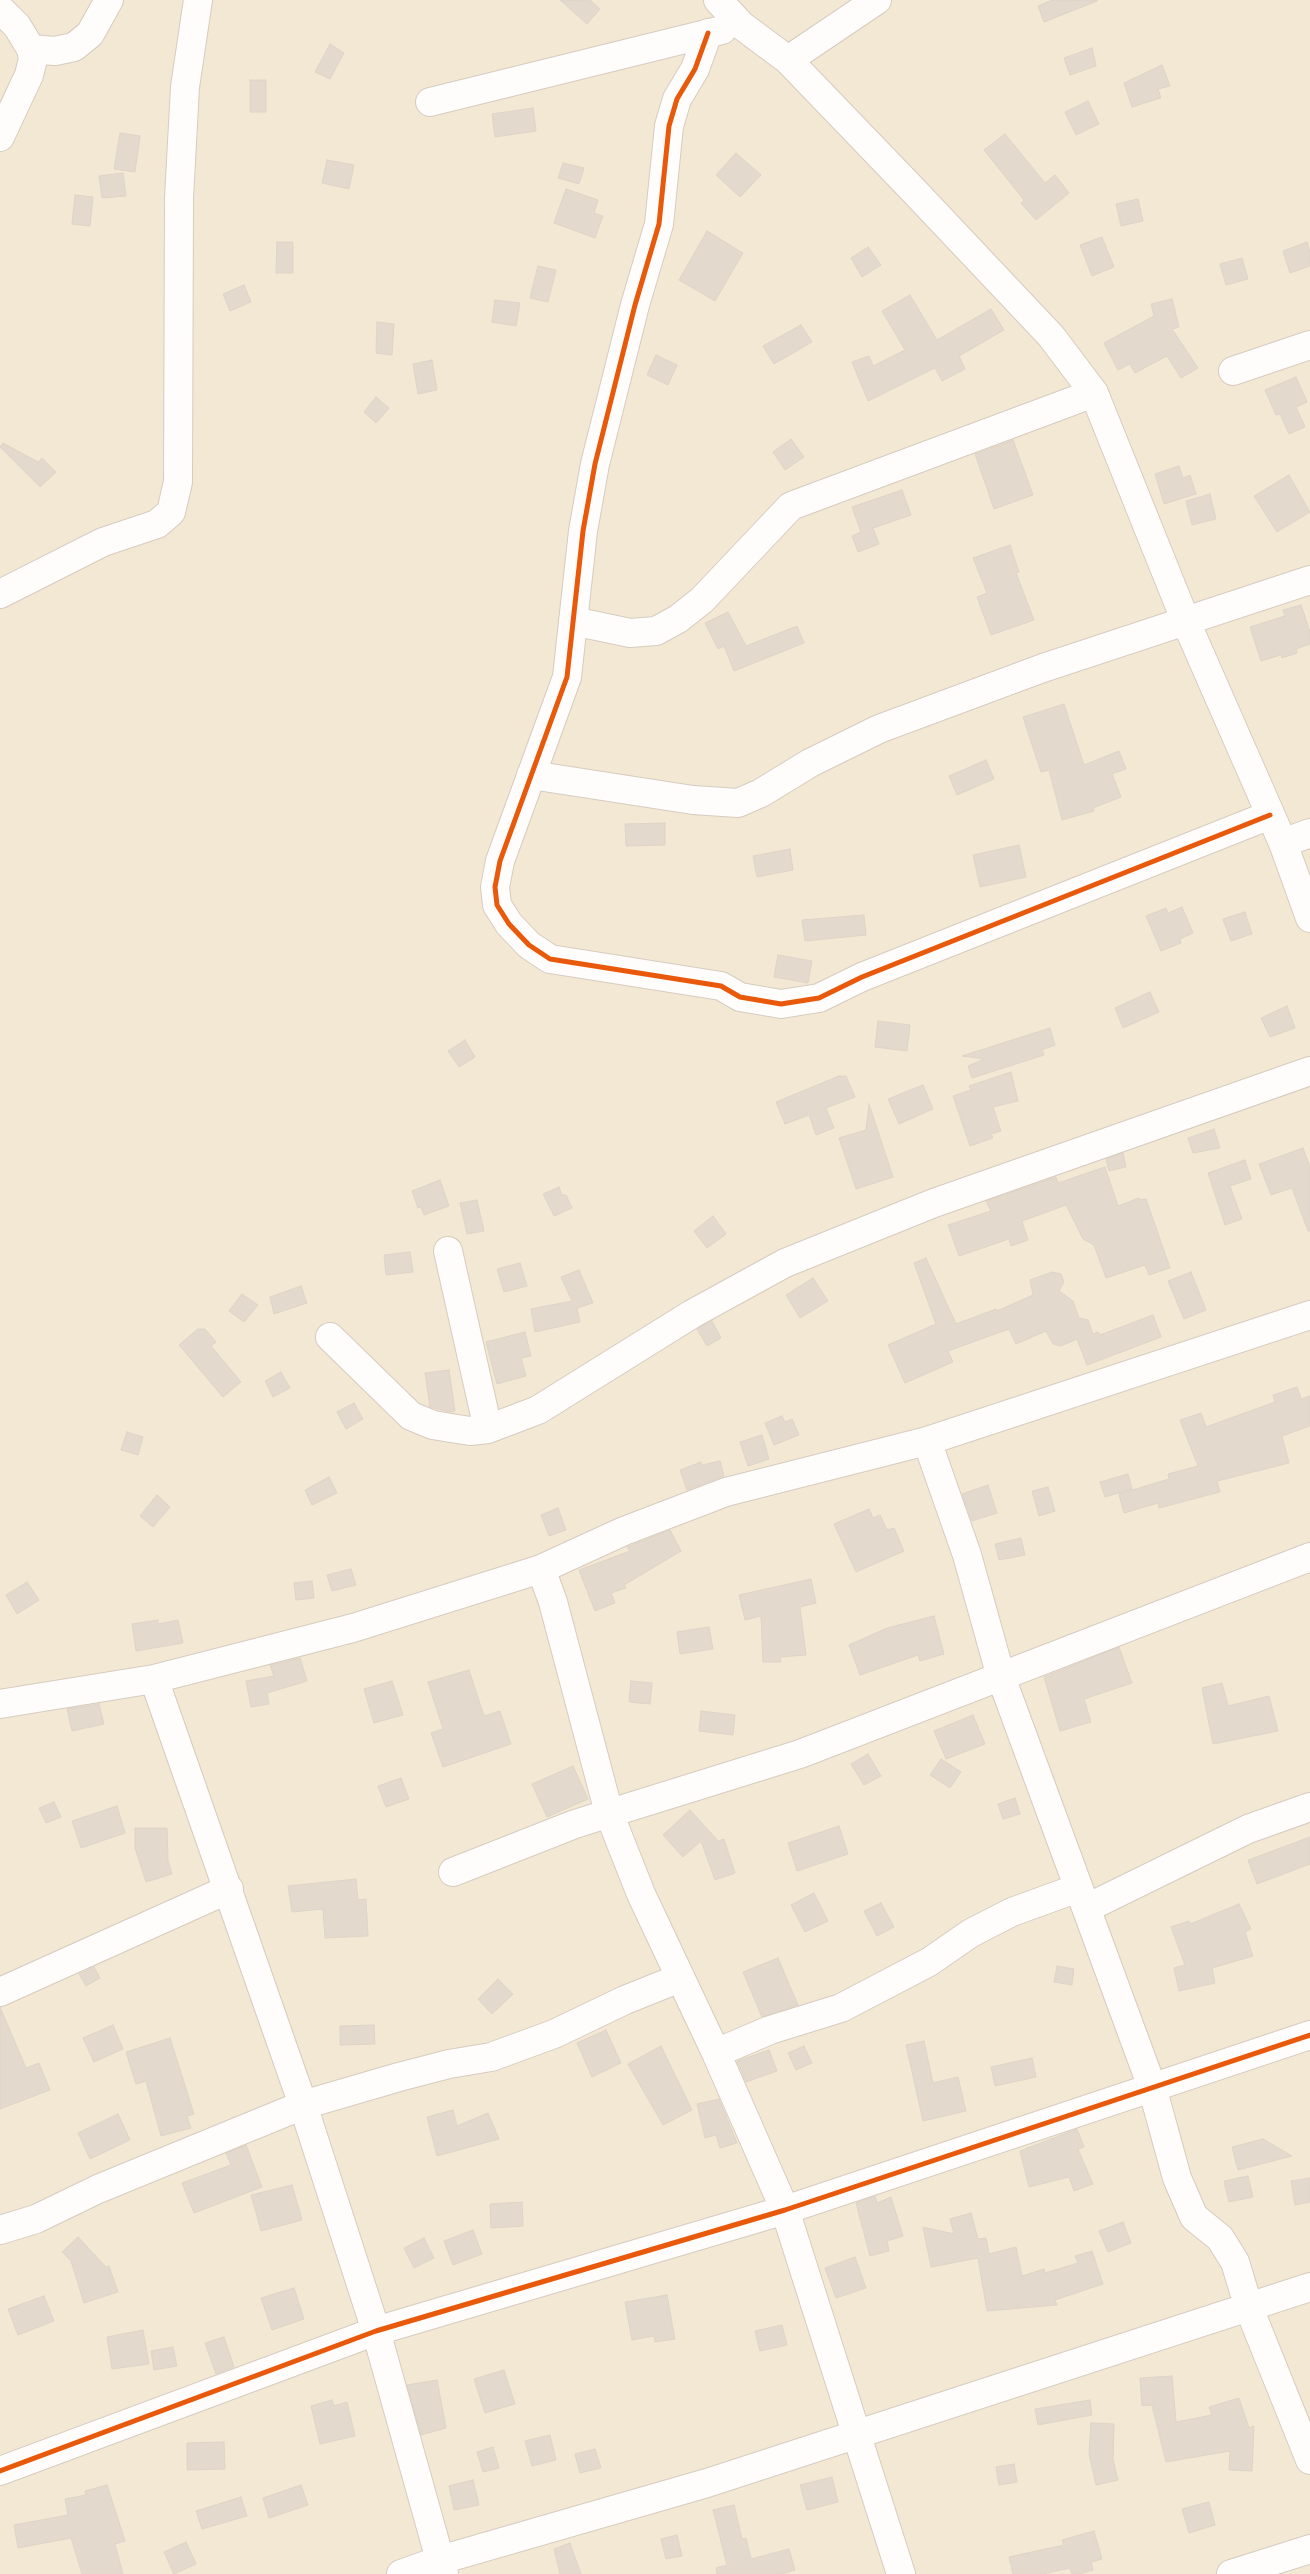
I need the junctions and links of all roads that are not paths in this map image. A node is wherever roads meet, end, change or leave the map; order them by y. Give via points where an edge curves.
1 (109, 0) edge
2 (198, 0) edge
3 (718, 0) edge
4 (877, 0) edge
5 (0, 9) edge
6 (741, 26) junction
7 (708, 33) junction
8 (31, 49) junction
9 (788, 60) junction
10 (430, 102) dead end
11 (0, 137) edge
12 (1310, 345) edge
13 (1233, 371) dead end
14 (1094, 393) junction
15 (1310, 580) edge
16 (0, 594) edge
17 (573, 620) junction
18 (1186, 622) junction
19 (531, 775) junction
20 (1270, 815) junction
21 (1310, 833) edge
22 (1283, 843) junction
23 (1310, 918) edge
24 (1310, 1070) edge
25 (448, 1251) dead end
26 (1310, 1315) edge
27 (330, 1337) dead end
28 (488, 1429) junction
29 (926, 1441) junction
30 (1310, 1557) edge
31 (541, 1569) junction
32 (1001, 1677) junction
33 (154, 1679) junction
34 (0, 1704) edge
35 (1310, 1807) edge
36 (609, 1813) junction
37 (453, 1872) dead end
38 (229, 1889) junction
39 (1082, 1898) junction
40 (680, 1978) junction
41 (0, 1992) edge
42 (1310, 2035) edge
43 (716, 2053) junction
44 (1152, 2087) junction
45 (303, 2105) junction
46 (785, 2210) junction
47 (0, 2230) edge
48 (1310, 2286) edge
49 (1249, 2308) junction
50 (376, 2331) junction
51 (856, 2434) junction
52 (1310, 2460) edge
53 (0, 2471) edge
54 (1310, 2549) edge
55 (442, 2567) edge
56 (401, 2574) edge
57 (901, 2574) edge
58 (1231, 2574) edge

1 - 8 street via 90,34 74,47 55,51
2 - 16 street via 185,87 178,198 178,482 171,512 157,524 103,542
3 - 6 street
4 - 9 street
5 - 8 street via 17,26
6 - 7 street
6 - 9 street
7 - 10 street
7 - 17 street via 695,70 677,99 669,126 659,224 595,464 583,531
8 - 11 street via 33,59 29,75
9 - 14 street via 1051,336
12 - 13 street
14 - 17 street via 791,506 702,600 656,631 630,633
14 - 18 street
15 - 18 street
17 - 19 street via 567,677
18 - 19 street via 1043,668 878,728 738,804
18 - 20 street
19 - 20 street via 500,861 495,887 497,904 509,924 530,945 550,959 721,986 740,997 781,1004 819,998 862,977
20 - 22 street
21 - 22 street
22 - 23 street
24 - 28 street via 934,1203 785,1263 692,1314 538,1410
25 - 28 street
26 - 29 street
27 - 28 street via 411,1416 451,1428
29 - 31 street via 726,1492 624,1531
29 - 32 street via 967,1555
30 - 32 street
31 - 33 street via 353,1628
31 - 36 street via 553,1602
32 - 36 street via 800,1754
32 - 39 street
33 - 34 street
33 - 38 street
35 - 39 street via 1248,1829
36 - 37 street
36 - 40 street via 641,1894
38 - 41 street
38 - 45 street
39 - 43 street via 1012,1912 971,1933 929,1962 841,2008 770,2030
39 - 44 street
40 - 43 street
40 - 45 street via 491,2058 440,2066
42 - 44 street
43 - 46 street
44 - 46 street
44 - 49 street via 1177,2178 1194,2217 1220,2238 1235,2262
45 - 47 street via 98,2189 36,2219
45 - 50 street
46 - 50 street
46 - 51 street
48 - 49 street
49 - 51 street
49 - 52 street
50 - 53 street
50 - 55 street
51 - 55 street
51 - 57 street
54 - 58 street
55 - 56 street

